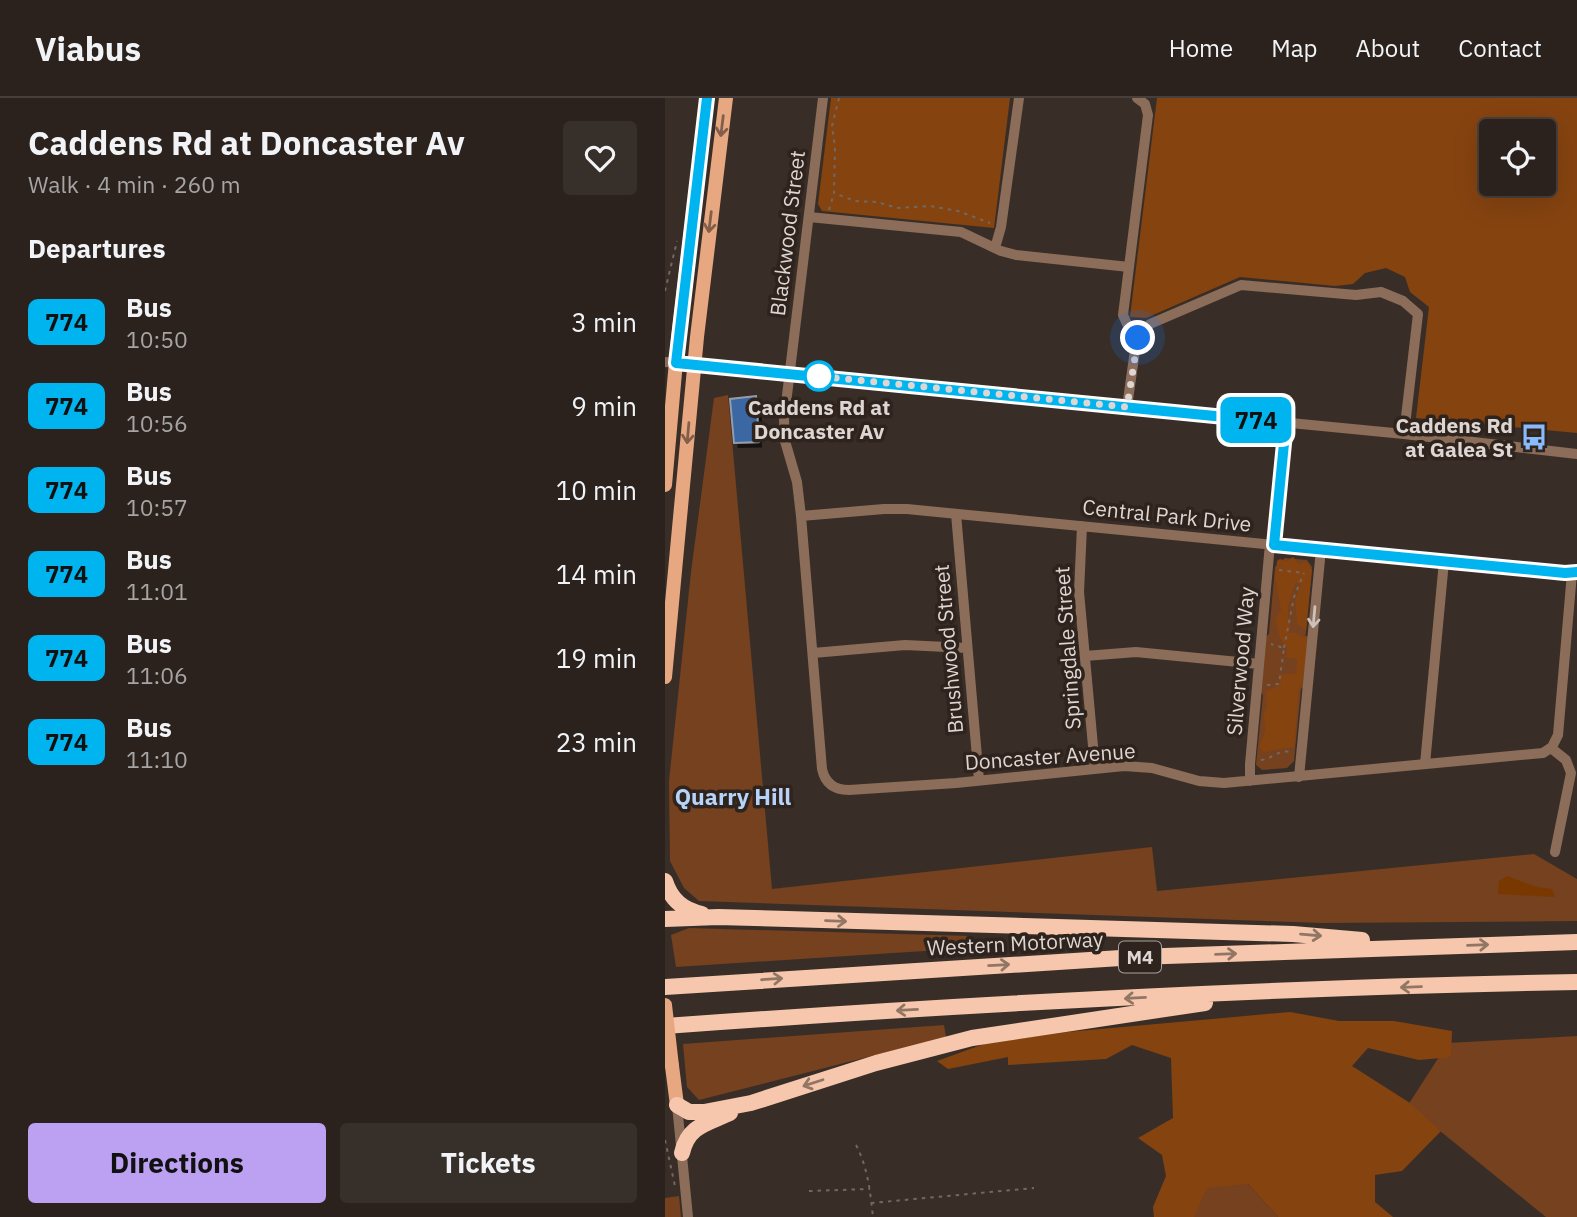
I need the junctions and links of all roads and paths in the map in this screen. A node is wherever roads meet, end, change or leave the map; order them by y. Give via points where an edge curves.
1 (707, 98) edge
2 (726, 98) edge
3 (823, 98) edge
4 (839, 98) edge
5 (1019, 98) edge
6 (1137, 98) edge
7 (834, 193) junction
8 (829, 211) dead end
9 (809, 217) junction
10 (996, 226) dead end
11 (677, 239) dead end
12 (995, 248) junction
13 (1129, 267) junction
14 (665, 291) edge
15 (1140, 334) junction
16 (670, 363) edge
17 (694, 365) junction
18 (789, 373) junction
19 (1127, 407) junction
20 (1286, 423) junction
21 (1404, 434) junction
22 (1577, 454) edge
23 (665, 485) edge
24 (956, 514) junction
25 (801, 516) junction
26 (1082, 526) junction
27 (1272, 545) junction
28 (1321, 549) junction
29 (1444, 561) junction
30 (1271, 569) dead end
31 (1574, 572) edge
32 (1263, 642) dead end
33 (967, 648) junction
34 (1284, 648) junction
35 (813, 653) junction
36 (1085, 656) junction
37 (1259, 664) junction
38 (665, 677) edge
39 (1260, 686) dead end
40 (1551, 748) junction
41 (1300, 755) dead end
42 (1252, 761) dead end
43 (1425, 764) junction
44 (1095, 768) junction
45 (1299, 777) junction
46 (979, 780) junction
47 (1250, 781) junction
48 (1555, 852) dead end
49 (665, 881) edge
50 (718, 917) junction
51 (665, 919) edge
52 (1577, 942) edge
53 (1431, 946) junction
54 (1577, 982) edge
55 (665, 987) edge
56 (1280, 991) junction
57 (665, 1005) edge
58 (665, 1026) edge
59 (751, 1103) junction
60 (677, 1105) junction
61 (665, 1140) edge
62 (856, 1145) dead end
63 (682, 1153) junction
64 (685, 1186) junction
65 (1034, 1188) dead end
66 (870, 1189) junction
67 (809, 1191) dead end
68 (871, 1203) junction
69 (688, 1217) edge
70 (873, 1217) edge

1 - 16 main road
2 -> 17 main road
3 - 9 street, Blackwood Street
4 - 7 path via 832,126
5 - 12 street
6 - 13 street via 1148,115
7 - 8 path
7 - 10 path via 897,208 930,206 958,211
9 - 12 street via 961,232
9 - 18 street, Blackwood Street
11 - 14 path
12 - 13 street via 1016,255
13 - 15 street via 1123,316
15 - 19 street
15 - 21 street via 1152,323 1241,285 1356,295 1381,292 1418,314
16 - 17 street
16 - 23 main road
17 - 18 street
17 -> 38 main road
18 - 19 street
18 - 25 street, Doncaster Avenue via 785,435
19 - 20 street
20 - 21 street
20 - 27 street, Silverwood Way
21 - 22 street
24 - 25 street, Central Park Drive via 892,508
24 - 26 street, Central Park Drive
24 - 33 street, Brushwood Street
25 - 35 street, Doncaster Avenue
26 - 27 street, Central Park Drive
26 - 36 street, Springdale Street via 1078,582
27 - 28 street, Central Park Drive
27 - 37 street, Silverwood Way
28 - 29 street, Central Park Drive
28 -> 45 street
29 - 31 street, Central Park Drive
29 - 43 street
30 - 34 path via 1304,573
31 - 40 street via 1558,730
32 - 34 path
33 - 35 street via 898,645
33 - 46 street, Brushwood Street
34 - 39 path via 1279,684
35 - 46 street, Doncaster Avenue via 822,770 831,785 849,790
36 - 37 street via 1145,652
36 - 44 street, Springdale Street
37 - 47 street, Silverwood Way
40 - 43 street, Doncaster Avenue via 1538,754
40 - 48 street via 1566,760 1571,774
41 - 42 path via 1285,751
43 - 45 street, Doncaster Avenue
44 - 46 street, Doncaster Avenue
44 - 47 street, Doncaster Avenue via 1143,767 1212,783
45 - 47 street, Doncaster Avenue
49 - 50 highway via 670,894 684,907
50 - 51 highway
50 -> 53 highway via 1293,934
53 -> 52 highway, Western Motorway / M4
55 -> 53 highway, Western Motorway / M4 via 1136,957
54 -> 56 highway, M4
56 -> 58 highway, M4
56 -> 59 highway via 972,1038
57 - 60 main road, bridge
59 - 60 highway via 695,1112
59 - 63 highway via 692,1132
60 - 63 street
61 - 64 path via 673,1184
62 - 66 path
63 - 64 street
64 - 69 street
65 - 68 path
66 - 67 path
66 - 68 path
68 - 70 path

